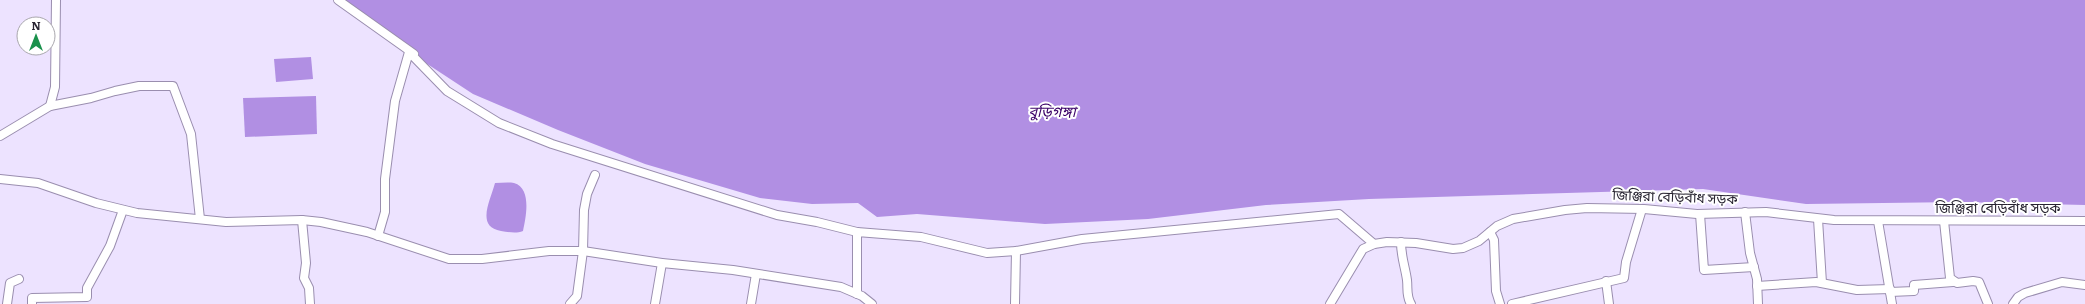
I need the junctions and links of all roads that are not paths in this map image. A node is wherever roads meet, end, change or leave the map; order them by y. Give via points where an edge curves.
1 (56, 0) edge
2 (338, 0) edge
3 (423, 61) dead end
4 (50, 106) junction
5 (0, 136) edge
6 (595, 175) dead end
7 (0, 179) edge
8 (1642, 209) junction
9 (123, 210) junction
10 (1745, 212) junction
11 (1700, 214) junction
12 (200, 219) junction
13 (1818, 219) junction
14 (302, 220) junction
15 (1878, 221) junction
16 (1944, 221) junction
17 (2085, 221) edge
18 (857, 232) junction
19 (1490, 232) junction
20 (378, 236) junction
21 (1402, 242) junction
22 (1374, 244) junction
23 (582, 251) junction
24 (1016, 251) junction
25 (662, 263) junction
26 (1754, 267) junction
27 (756, 274) junction
28 (19, 279) dead end
29 (1606, 281) junction
30 (1953, 282) junction
31 (1822, 283) junction
32 (2085, 284) edge
33 (1757, 286) junction
34 (1890, 290) junction
35 (857, 294) junction
36 (7, 304) edge
37 (32, 304) edge
38 (310, 304) edge
39 (570, 304) edge
40 (655, 304) edge
41 (751, 304) edge
42 (872, 304) edge
43 (1015, 304) edge
44 (1330, 304) edge
45 (1411, 304) edge
46 (1500, 304) edge
47 (1512, 304) edge
48 (1609, 304) edge
49 (1758, 304) edge
50 (1892, 304) edge
51 (1988, 304) edge
52 (2013, 304) edge

1 - 4 street via 55,87
2 - 3 street
4 - 5 street
4 - 12 street via 120,89 173,86 191,134
6 - 23 street via 587,194
7 - 9 street via 38,183
8 - 11 street, জিঞ্জিরা বেড়িবাঁধ সড়ক
8 - 19 street, জিঞ্জিরা বেড়িবাঁধ সড়ক via 1565,210 1513,219
8 - 29 street via 1626,262 1625,276
9 - 12 street
9 - 37 street via 110,246 87,288 87,297 32,298
10 - 11 street, জিঞ্জিরা বেড়িবাঁধ সড়ক
10 - 13 street, জিঞ্জিরা বেড়িবাঁধ সড়ক via 1766,212
10 - 26 street via 1747,237
11 - 26 street via 1704,270
12 - 14 street via 226,222
13 - 15 street, জিঞ্জিরা বেড়িবাঁধ সড়ক
13 - 31 street
14 - 20 street
14 - 38 street via 306,263 304,278 309,288
15 - 16 street, জিঞ্জিরা বেড়িবাঁধ সড়ক
15 - 34 street
16 - 17 street, জিঞ্জিরা বেড়িবাঁধ সড়ক
16 - 30 street via 1949,274
18 - 20 street via 777,215 552,144 505,125 447,91 409,52 395,101 385,179 385,212
18 - 24 street via 921,236 987,253
18 - 35 street
19 - 21 street, জিঞ্জিরা বেড়িবাঁধ সড়ক via 1463,248
19 - 46 street via 1494,240 1496,285
20 - 23 street via 448,259 482,259 548,251
21 - 22 street, জিঞ্জিরা বেড়িবাঁধ সড়ক
21 - 45 street via 1407,298
22 - 24 street via 1339,214 1082,239
22 - 44 street via 1363,249
23 - 25 street
23 - 39 street via 577,296
24 - 43 street
25 - 27 street
25 - 40 street
26 - 33 street
27 - 35 street via 841,287
27 - 41 street
28 - 36 street via 10,283
29 - 47 street
29 - 48 street
30 - 34 street via 1914,285 1914,291
30 - 51 street via 1979,282
31 - 33 street
31 - 34 street via 1857,290
32 - 52 street via 2062,282 2025,293
33 - 49 street
34 - 50 street
35 - 42 street

